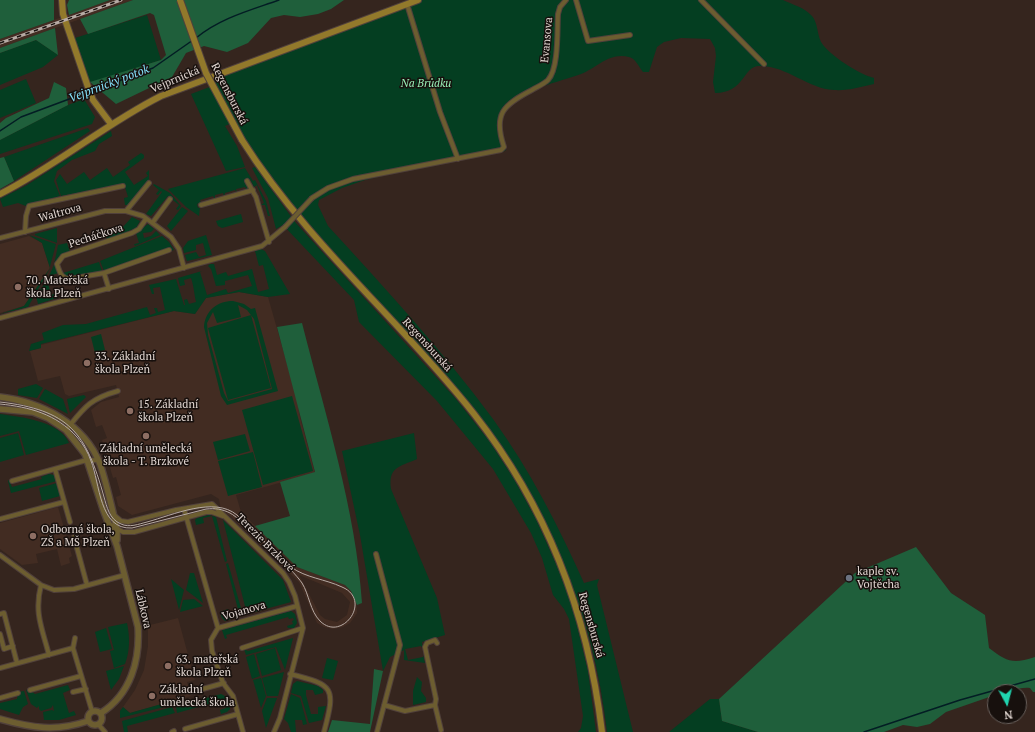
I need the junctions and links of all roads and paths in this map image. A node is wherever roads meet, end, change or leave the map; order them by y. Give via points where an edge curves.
1 (62, 0) edge
2 (180, 0) edge
3 (418, 0) edge
4 (566, 0) edge
5 (576, 0) edge
6 (701, 0) edge
7 (407, 4) junction
8 (630, 35) dead end
9 (764, 64) dead end
10 (111, 124) junction
11 (458, 159) junction
12 (248, 181) dead end
13 (149, 183) dead end
14 (123, 186) dead end
15 (253, 190) junction
16 (0, 194) edge
17 (170, 199) dead end
18 (201, 205) dead end
19 (126, 210) junction
20 (146, 218) junction
21 (153, 222) junction
22 (25, 232) junction
23 (0, 238) edge
24 (269, 242) junction
25 (169, 250) dead end
26 (184, 268) junction
27 (104, 273) junction
28 (108, 289) junction
29 (0, 318) edge
30 (118, 391) dead end
31 (0, 397) edge
32 (0, 409) edge
33 (71, 425) junction
34 (66, 430) junction
35 (97, 460) junction
36 (89, 462) junction
37 (55, 469) junction
38 (12, 481) dead end
39 (64, 502) junction
40 (184, 509) junction
41 (114, 514) junction
42 (225, 517) junction
43 (186, 518) junction
44 (0, 519) edge
45 (70, 522) dead end
46 (128, 522) junction
47 (109, 524) junction
48 (118, 530) junction
49 (74, 537) dead end
50 (117, 546) junction
51 (376, 554) dead end
52 (0, 555) edge
53 (125, 575) junction
54 (41, 585) junction
55 (87, 585) junction
56 (297, 606) junction
57 (0, 614) edge
58 (218, 628) junction
59 (303, 628) junction
60 (0, 634) edge
61 (75, 638) dead end
62 (437, 643) dead end
63 (13, 646) junction
64 (73, 648) junction
65 (242, 648) dead end
66 (49, 655) junction
67 (17, 663) junction
68 (0, 668) edge
69 (290, 674) junction
70 (81, 676) junction
71 (224, 683) junction
72 (86, 688) junction
73 (30, 690) dead end
74 (73, 692) dead end
75 (192, 692) dead end
76 (18, 693) dead end
77 (0, 698) edge
78 (384, 706) junction
79 (434, 706) junction
80 (92, 711) junction
81 (101, 713) junction
82 (238, 714) junction
83 (0, 719) edge
84 (88, 721) junction
85 (98, 724) junction
86 (185, 729) dead end
87 (440, 730) dead end
88 (105, 732) edge
89 (243, 732) edge
90 (274, 732) edge
91 (324, 732) edge
92 (377, 732) edge
93 (602, 732) edge

1 - 10 main road via 63,14 93,100
2 - 93 main road, Regensburská, bridge via 206,73 242,140 270,182 299,219 461,398 491,436 515,473 552,542 579,613 592,666
3 - 7 main road, Vejprnická
4 - 11 street, Evansova via 560,7 556,53 549,78 502,111 499,129 504,147 501,150
5 - 8 street via 588,42
6 - 9 street
7 - 10 main road, Vejprnická via 190,84 148,103
7 - 11 street via 440,112
10 - 16 main road, Vejprnická
11 - 24 street, bridge via 353,179 328,188 312,198
12 - 15 street
13 - 19 street
14 - 22 street via 29,206
15 - 18 street
15 - 24 street
17 - 21 street
19 - 20 street, Waltrova
19 - 22 street, Waltrova via 105,210
20 - 21 street, Waltrova
20 - 27 street, Pecháčkova via 132,233 63,256 57,264 64,278
21 - 26 street, Waltrova via 171,236
22 - 23 street, Waltrova
24 - 26 street
25 - 27 street, Pecháčkova
26 - 28 street
27 - 28 street
28 - 29 street
30 - 33 street via 105,394 88,404
31 - 33 street via 19,399 38,406
32 - 34 street via 42,415
33 - 34 street
33 - 35 street via 91,448
34 - 36 street via 75,439
35 - 36 street
35 - 41 street
36 - 37 street
36 - 47 street
37 - 38 street
37 - 39 street
39 - 44 street
39 - 45 street
40 - 42 street, Terezie Brzkové via 212,504
40 - 43 street
40 - 46 street, Terezie Brzkové
41 - 46 street via 121,521
41 - 48 street, Lábkova
42 - 43 street, Terezie Brzkové via 206,512
42 - 56 street, Terezie Brzkové via 283,573 291,586
43 - 48 street, Terezie Brzkové via 134,532
43 - 58 street
46 - 48 street
47 - 48 street
47 - 50 street, Lábkova
48 - 50 street, Lábkova
49 - 55 street
50 - 53 street, Lábkova
51 - 78 street via 400,645
52 - 54 street
53 - 55 street
53 - 81 street, Lábkova via 138,627 137,659 126,687
54 - 55 street via 57,590 74,590
54 - 66 street via 37,612
56 - 58 street, Vojanova
56 - 59 street
57 - 63 street via 4,613
58 - 71 street, Vojanova via 212,636 211,643
59 - 65 street
59 - 69 street
60 - 63 street via 4,648
61 - 64 street
62 - 79 street via 435,640 431,641 425,647 436,699
63 - 67 street
64 - 66 street
64 - 70 street
66 - 67 street
67 - 68 street
69 - 90 street via 280,718
69 - 91 street via 314,680 327,689 330,708
70 - 72 street
70 - 73 street
71 - 75 street
71 - 82 street, Vojanova via 233,696
72 - 74 street
72 - 80 street
76 - 77 street
78 - 79 street via 405,711
78 - 92 street
79 - 87 street
80 - 81 street via 97,710
80 - 84 street via 88,715
81 - 85 street via 102,720
82 - 86 street
82 - 89 street, Vojanova
83 - 84 street via 48,730
84 - 85 street
85 - 88 street

